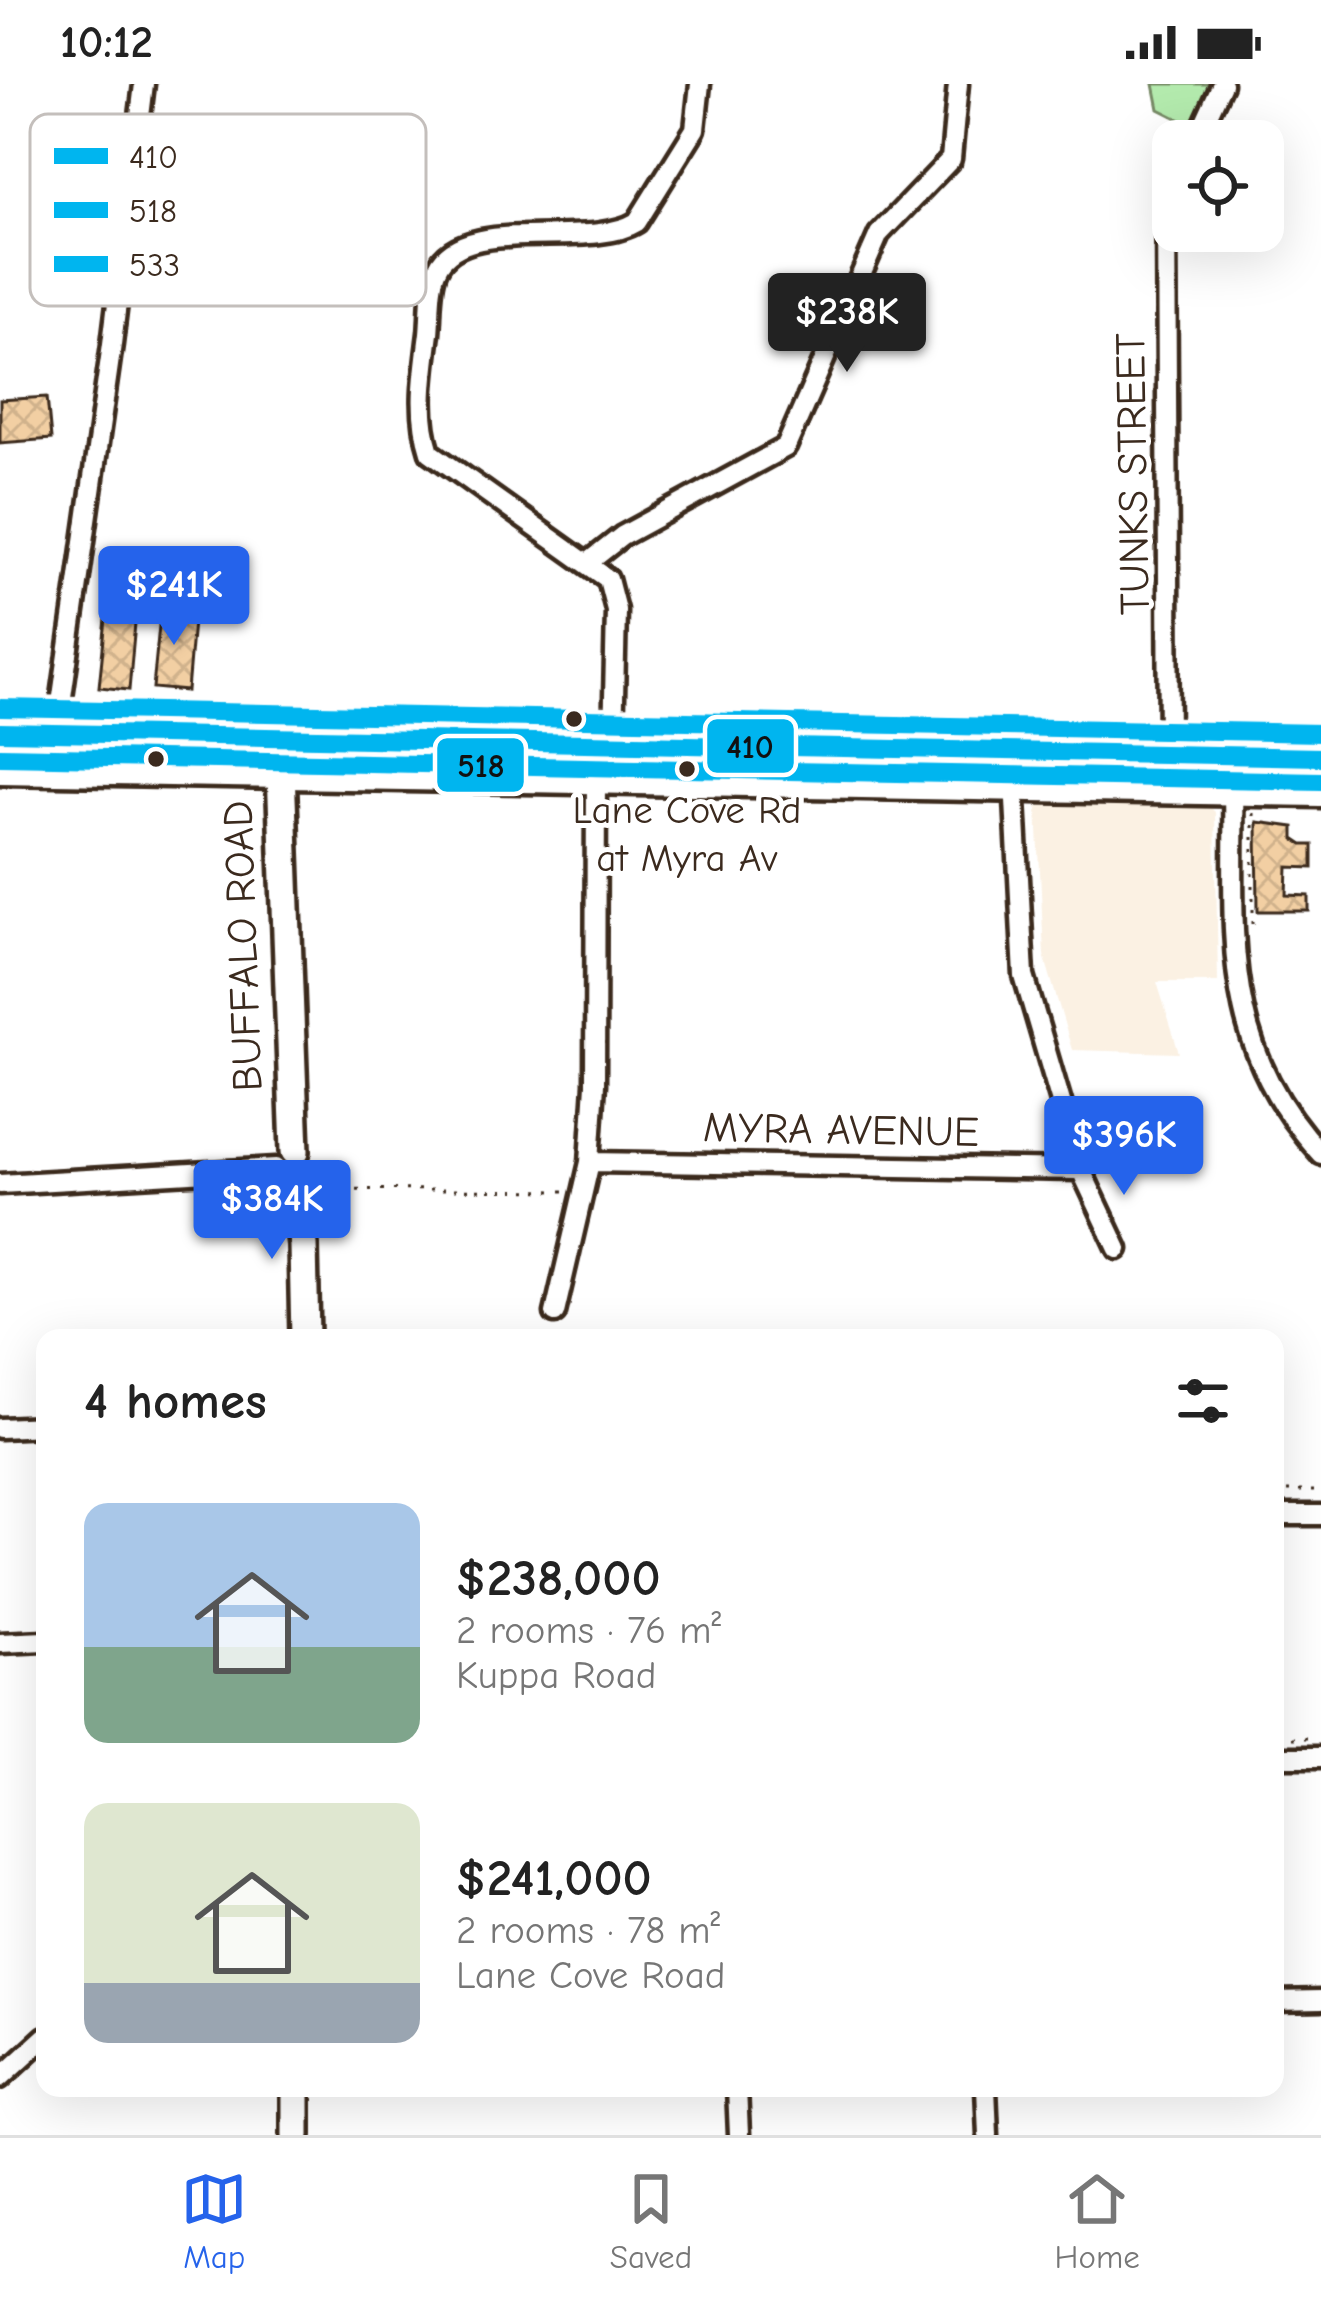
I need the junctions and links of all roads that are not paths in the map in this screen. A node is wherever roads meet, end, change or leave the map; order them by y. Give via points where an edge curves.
1 (144, 84) edge
2 (700, 84) edge
3 (958, 84) edge
4 (1222, 84) edge
5 (140, 114) edge
6 (1206, 120) edge
7 (1166, 252) edge
8 (114, 306) edge
9 (589, 562) junction
10 (0, 731) edge
11 (57, 732) junction
12 (280, 754) junction
13 (1169, 755) junction
14 (604, 758) junction
15 (1321, 758) edge
16 (0, 765) edge
17 (1014, 780) junction
18 (1321, 788) edge
19 (1243, 795) junction
20 (1317, 1143) edge
21 (590, 1162) junction
22 (1081, 1170) junction
23 (297, 1173) junction
24 (0, 1184) edge
25 (1118, 1249) dead end
26 (555, 1312) dead end
27 (305, 1329) edge
28 (36, 1426) edge
29 (0, 1428) edge
30 (1284, 1515) edge
31 (1321, 1515) edge
32 (36, 1641) edge
33 (0, 1642) edge
34 (1284, 1749) edge
35 (1321, 1756) edge
36 (1284, 2002) edge
37 (1321, 2002) edge
38 (36, 2045) edge
39 (0, 2078) edge
40 (296, 2097) edge
41 (737, 2097) edge
42 (986, 2097) edge
43 (296, 2135) edge
44 (739, 2135) edge
45 (988, 2135) edge

1 - 5 street
2 - 9 street via 695,129 637,222 593,235 481,240 461,245 436,270 421,415 430,452
3 - 9 street via 951,159 879,234 786,447
4 - 6 street
7 - 13 street, TUNKS STREET
8 - 11 street
9 - 14 street via 614,592
10 - 11 highway
11 - 12 highway
12 - 14 highway
12 - 16 highway
12 - 23 street, BUFFALO ROAD
13 - 14 highway
13 - 15 highway
14 - 17 highway
14 - 21 street
17 - 19 highway
17 - 22 street via 1024,976
18 - 19 highway
19 - 20 street via 1236,986 1272,1090
21 - 22 street, MYRA AVENUE
21 - 26 street
22 - 25 street
23 - 24 street
23 - 27 street, BUFFALO ROAD
28 - 29 street
30 - 31 street
32 - 33 street
34 - 35 street
36 - 37 street
38 - 39 street
40 - 43 street
41 - 44 street
42 - 45 street

